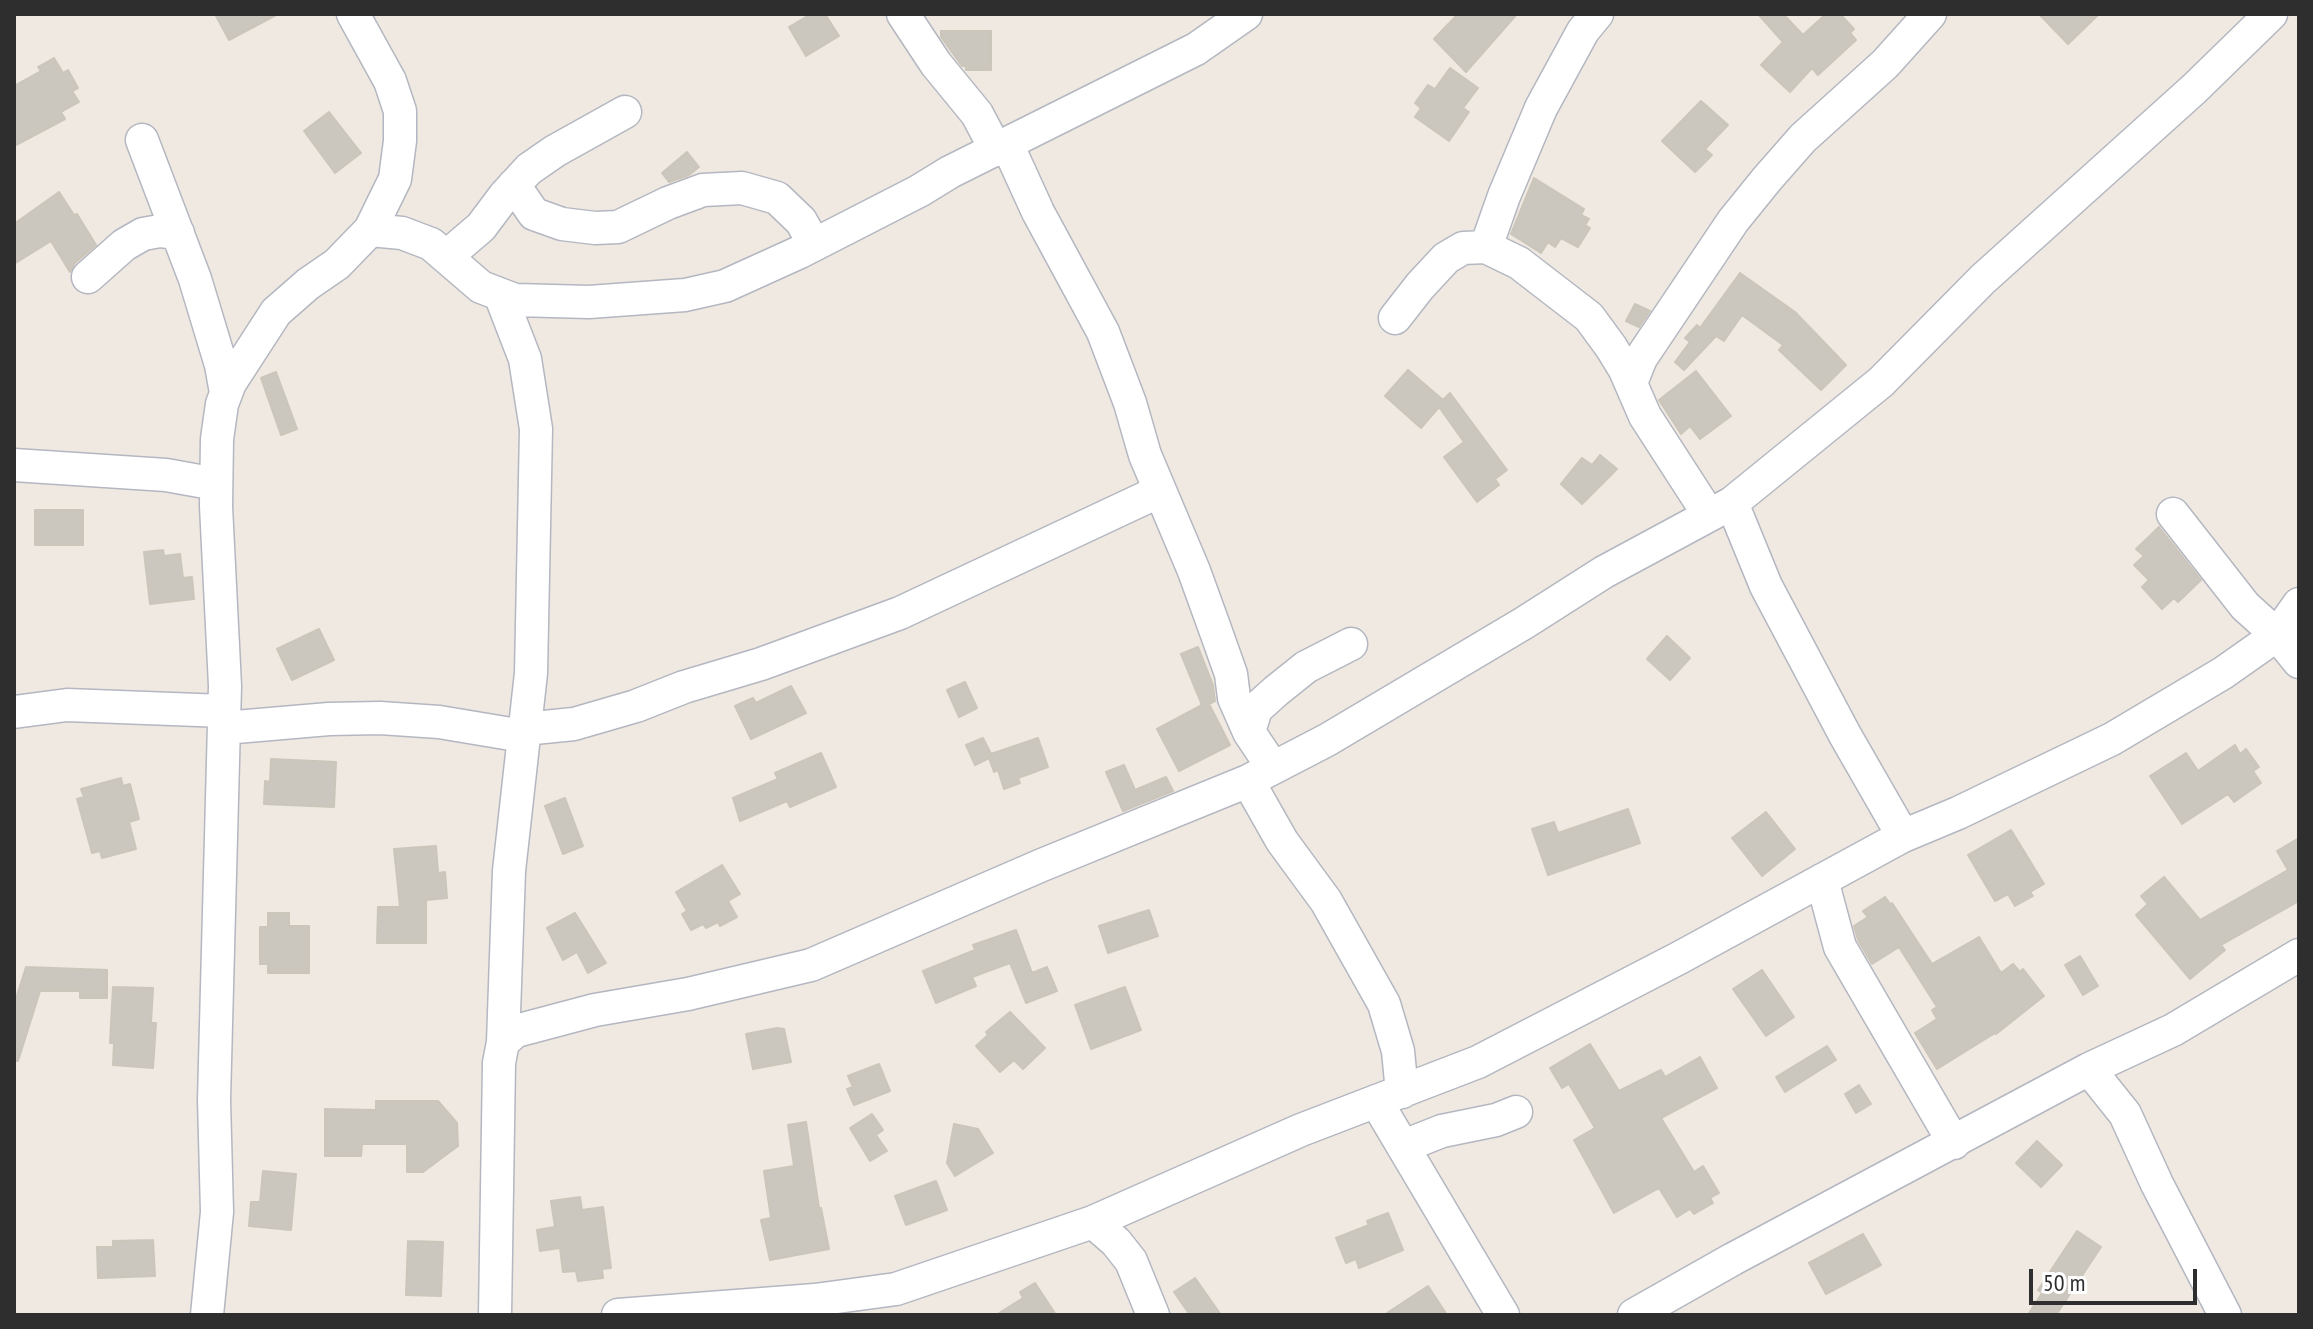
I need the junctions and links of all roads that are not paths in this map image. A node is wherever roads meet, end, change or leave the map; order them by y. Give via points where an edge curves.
1 (353, 14) edge
2 (903, 14) edge
3 (1246, 14) edge
4 (1597, 14) edge
5 (1930, 14) edge
6 (2271, 14) edge
7 (625, 112) dead end
8 (142, 140) dead end
9 (1001, 147) junction
10 (514, 185) junction
11 (370, 230) junction
12 (178, 233) junction
13 (814, 244) junction
14 (1486, 247) junction
15 (447, 256) junction
16 (88, 277) dead end
17 (501, 297) junction
18 (1395, 318) dead end
19 (1631, 383) junction
20 (226, 393) junction
21 (14, 465) edge
22 (216, 484) junction
23 (1160, 491) junction
24 (1721, 509) junction
25 (2173, 514) dead end
26 (2299, 604) edge
27 (2277, 635) junction
28 (1351, 644) dead end
29 (2299, 662) edge
30 (14, 712) edge
31 (224, 720) junction
32 (1249, 732) junction
33 (524, 733) junction
34 (1260, 775) junction
35 (1903, 836) junction
36 (1822, 880) junction
37 (2299, 955) edge
38 (503, 1042) junction
39 (2089, 1069) junction
40 (1389, 1097) junction
41 (1516, 1112) dead end
42 (1954, 1143) junction
43 (1404, 1146) junction
44 (1093, 1222) junction
45 (822, 1307) edge
46 (207, 1315) edge
47 (495, 1315) edge
48 (618, 1315) edge
49 (1153, 1315) edge
50 (1503, 1315) edge
51 (1634, 1315) edge
52 (2225, 1315) edge

1 - 11 street via 390,81 400,111 395,179
2 - 9 street
3 - 9 street via 1196,49
4 - 14 street via 1541,108
5 - 19 street via 1767,179 1641,358
6 - 24 street via 1983,279 1881,382
7 - 10 street via 555,151
8 - 12 street
9 - 13 street
9 - 23 street via 1103,332
10 - 13 street via 534,214 595,228 618,227 703,190 742,188 777,198 801,221
10 - 15 street via 481,227
11 - 15 street via 402,233
11 - 20 street via 276,312
12 - 16 street via 143,234
12 - 20 street
13 - 17 street via 725,286 685,295 589,302
14 - 18 street via 1463,248 1446,258
14 - 19 street via 1519,263 1589,317
15 - 17 street via 481,287
17 - 33 street via 525,359 536,429 531,673
19 - 24 street via 1645,416
20 - 22 street
21 - 22 street via 166,475
22 - 31 street
23 - 32 street via 1194,571
23 - 33 street via 887,617 636,706
24 - 34 street
24 - 35 street
25 - 27 street via 2245,606
26 - 27 street
27 - 29 street
27 - 35 street via 2112,739
28 - 32 street via 1306,667 1276,691 1256,709
30 - 31 street via 67,705
31 - 33 street via 380,718
31 - 46 street via 214,1084 217,1212
32 - 34 street
33 - 38 street via 509,871
34 - 38 street via 811,965 554,1020 516,1031
34 - 40 street via 1282,841 1326,901 1384,1004 1398,1051
35 - 36 street
36 - 40 street via 1478,1062
36 - 42 street via 1840,947
37 - 39 street via 2173,1030
38 - 47 street
39 - 42 street
39 - 52 street via 2125,1114
40 - 43 street
40 - 44 street
41 - 43 street
42 - 51 street
43 - 50 street
44 - 45 street via 896,1289
44 - 49 street via 1131,1261
45 - 48 street

